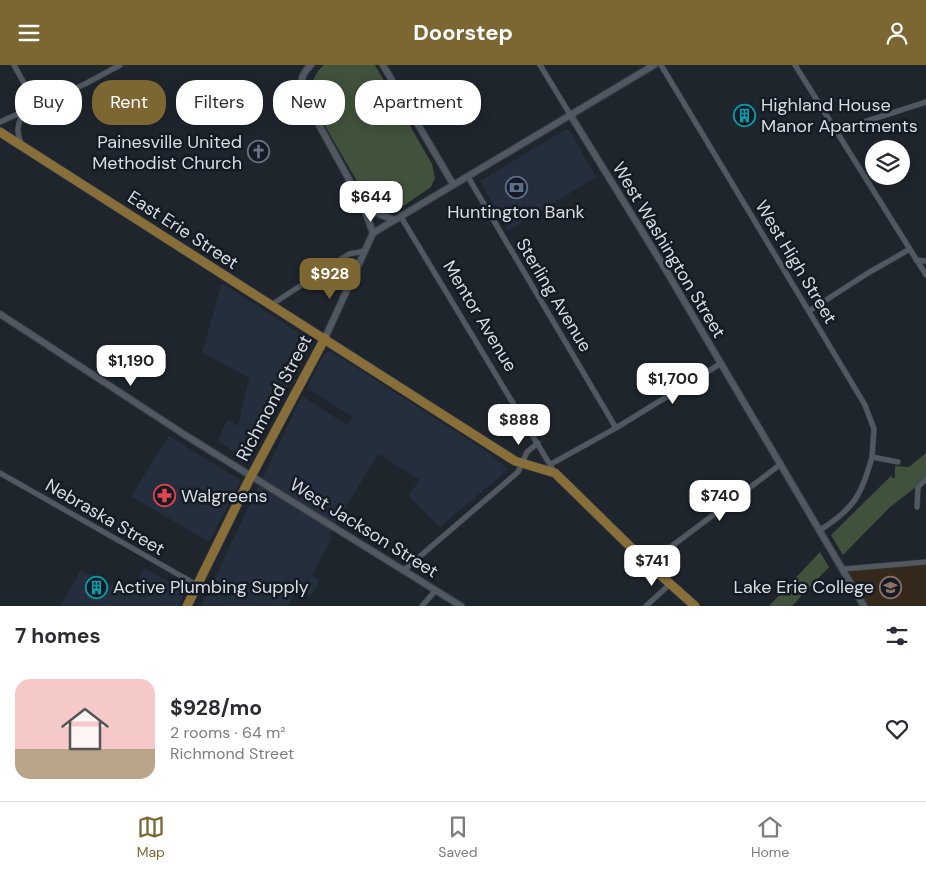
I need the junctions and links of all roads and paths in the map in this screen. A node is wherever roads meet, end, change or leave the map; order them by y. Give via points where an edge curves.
1 (14, 65) edge
2 (120, 65) edge
3 (383, 65) edge
4 (540, 65) edge
5 (654, 65) edge
6 (662, 65) edge
7 (796, 65) edge
8 (309, 66) edge
9 (22, 80) edge
10 (82, 85) edge
11 (926, 102) edge
12 (15, 114) edge
13 (571, 116) junction
14 (0, 122) edge
15 (17, 125) edge
16 (836, 131) junction
17 (0, 132) edge
18 (24, 147) junction
19 (468, 177) junction
20 (453, 184) junction
21 (362, 203) junction
22 (401, 217) junction
23 (394, 220) junction
24 (373, 233) junction
25 (910, 249) junction
26 (364, 251) junction
27 (916, 260) junction
28 (926, 261) edge
29 (926, 275) edge
30 (270, 306) junction
31 (809, 311) junction
32 (0, 314) edge
33 (324, 338) junction
34 (720, 364) junction
35 (616, 428) junction
36 (538, 443) junction
37 (872, 457) junction
38 (898, 462) dead end
39 (523, 463) junction
40 (550, 464) junction
41 (781, 464) junction
42 (0, 473) edge
43 (555, 473) junction
44 (252, 475) junction
45 (926, 479) edge
46 (917, 507) dead end
47 (820, 530) junction
48 (926, 562) edge
49 (648, 564) junction
50 (843, 569) junction
51 (404, 570) junction
52 (671, 583) junction
53 (197, 585) junction
54 (436, 590) junction
55 (188, 606) edge
56 (422, 606) edge
57 (461, 606) edge
58 (646, 606) edge
59 (695, 606) edge
60 (864, 606) edge

1 - 9 street
2 - 10 street
3 - 20 street
4 - 13 street
5 - 13 street
6 - 31 street, West High Street
7 - 16 street
8 - 21 street via 301,81 302,94
11 - 16 street
12 - 14 street
13 - 19 street
13 - 34 street, West Washington Street
15 - 18 street via 17,134
16 - 25 street
17 - 18 main road, East Erie Street
18 - 30 main road, East Erie Street
19 - 20 street
19 - 35 street, Sterling Avenue
20 - 22 street
21 - 23 street
21 - 24 street
22 - 23 street
22 - 36 street, Mentor Avenue
23 - 24 street
24 - 26 street, Richmond Street
25 - 27 street
25 - 31 street
26 - 30 street via 349,254
26 - 33 street, Richmond Street
27 - 28 street
27 - 29 street
30 - 33 main road, East Erie Street
31 - 37 street, West High Street via 865,405 874,429
32 - 44 street, West Jackson Street
33 - 39 main road, East Erie Street via 515,461
33 - 44 main road, Richmond Street
34 - 35 street
34 - 41 street, West Washington Street
35 - 40 street
36 - 39 street via 527,453
36 - 40 street, Mentor Avenue
37 - 38 street
37 - 47 street, West High Street via 864,488 850,507
39 - 43 main road, East Erie Street
39 - 51 street via 518,472
40 - 43 street, Mentor Avenue
41 - 47 street, West Washington Street
41 - 49 street
42 - 53 street, Nebraska Street
43 - 49 main road, Mentor Avenue
44 - 51 street, West Jackson Street
44 - 53 main road, Richmond Street
45 - 46 street via 918,487
47 - 50 street, West Washington Street
48 - 50 street
49 - 52 main road, Mentor Avenue
50 - 60 street, West Washington Street
51 - 54 street, West Jackson Street
52 - 58 street
52 - 59 main road, Mentor Avenue
53 - 55 main road, Richmond Street
54 - 56 street
54 - 57 street, West Jackson Street

